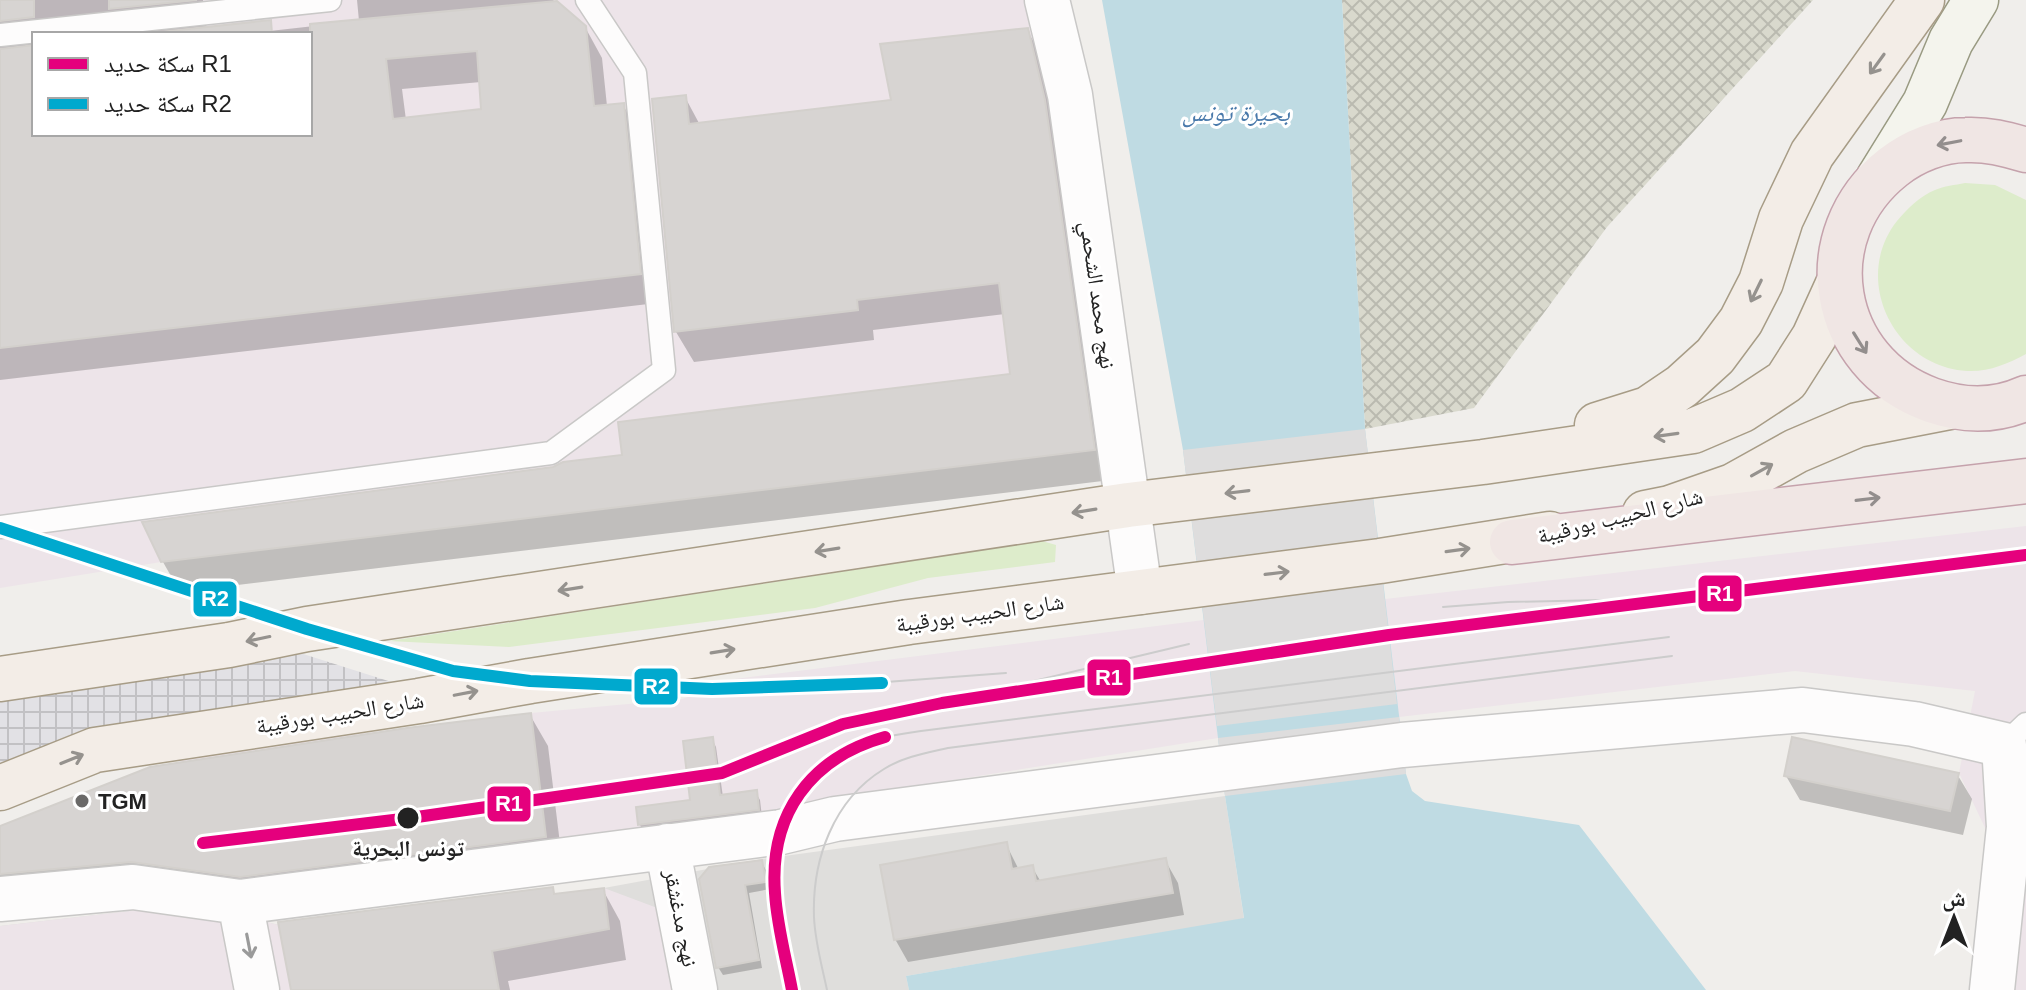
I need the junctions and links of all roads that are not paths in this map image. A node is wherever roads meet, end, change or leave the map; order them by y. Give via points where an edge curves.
1 (330, 0) edge
2 (587, 0) edge
3 (1047, 0) edge
4 (1922, 0) edge
5 (1976, 0) edge
6 (0, 35) edge
7 (2026, 150) edge
8 (1878, 179) junction
9 (1839, 282) junction
10 (2025, 399) edge
11 (1950, 407) junction
12 (1483, 462) junction
13 (2026, 481) edge
14 (1128, 505) junction
15 (0, 527) edge
16 (1512, 542) junction
17 (1140, 592) junction
18 (0, 679) edge
19 (2019, 741) edge
20 (0, 788) edge
21 (667, 846) junction
22 (0, 899) edge
23 (240, 902) junction
24 (257, 990) edge
25 (695, 990) edge
26 (1992, 990) edge

1 - 6 lane
2 - 15 lane via 635,73 664,370 551,453
3 - 14 street, نهج محمد الشحمي via 1070,95
4 -> 12 main road via 1812,154 1781,219 1761,282 1715,356 1648,409
5 - 8 main road via 1951,41 1925,103
7 -> 8 highway via 1995,141 1932,146 1903,159
8 - 9 highway via 1847,226
9 -> 11 highway via 1849,325 1873,363 1908,392
9 -> 12 main road via 1786,381 1742,410 1693,431
10 - 11 highway via 1999,407
16 -> 11 main road, شارع الحبيب بورقيبة via 1670,508 1733,486 1857,425
12 -> 14 main road
16 -> 13 highway
14 - 17 street, نهج محمد الشحمي
14 -> 18 main road
17 -> 16 main road, شارع الحبيب بورقيبة
20 -> 17 main road, شارع الحبيب بورقيبة via 95,750 909,622
19 - 21 street via 1803,710 1402,745
19 - 26 street
21 - 23 street
21 - 25 street, نهج مدغشقر
22 - 23 street via 133,887
23 -> 24 street

